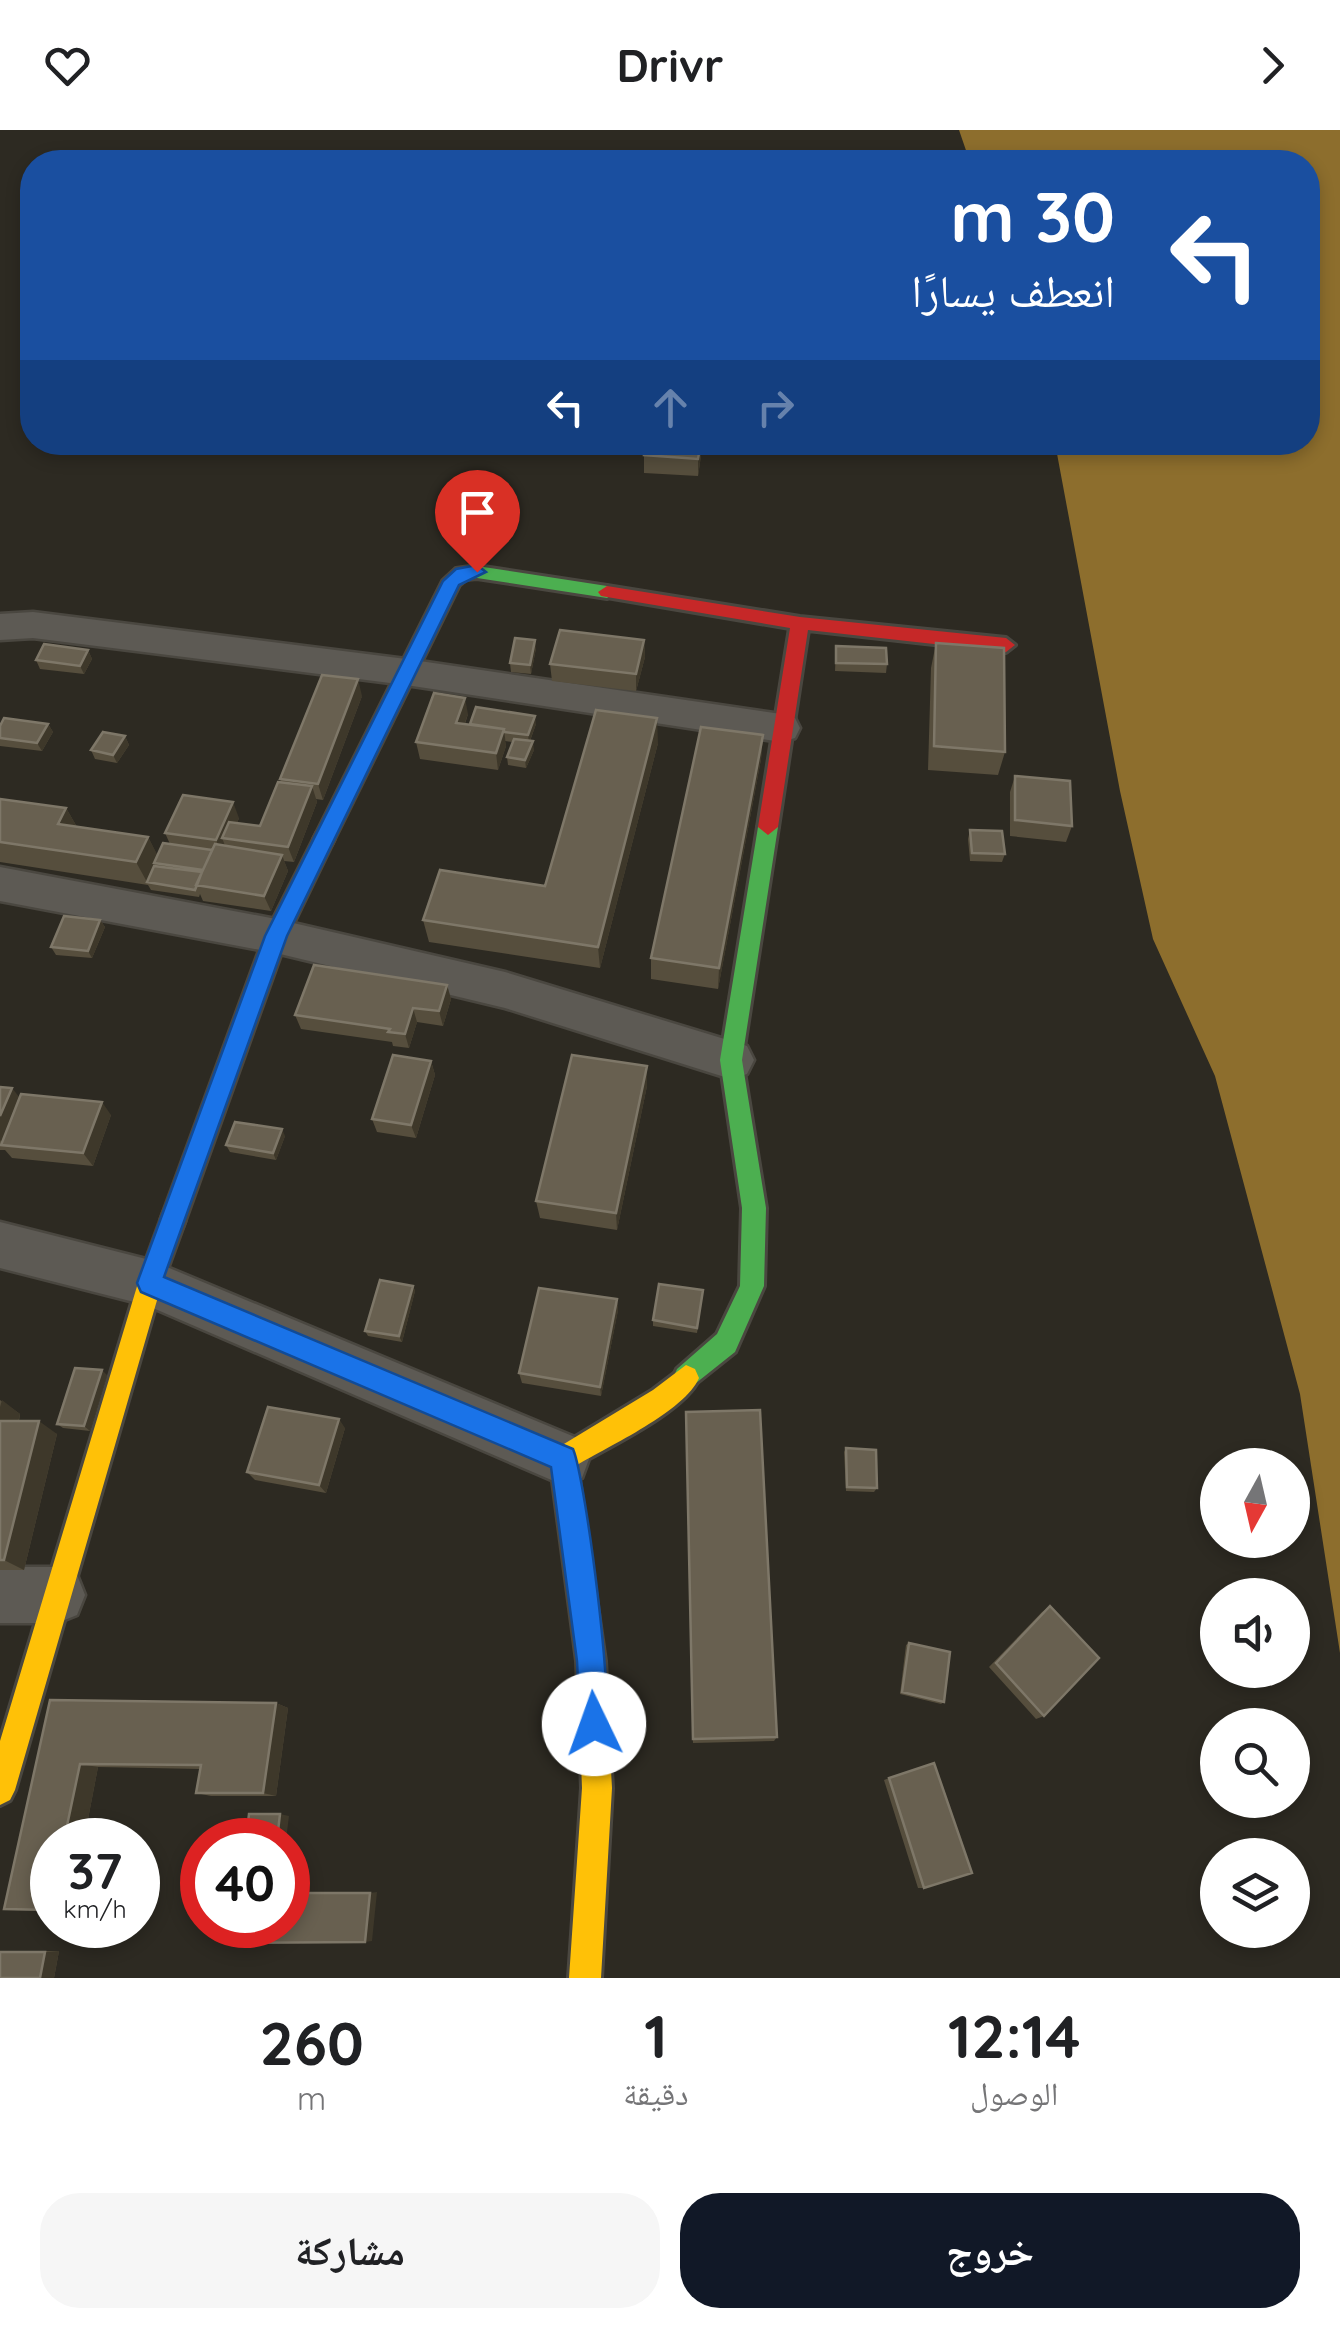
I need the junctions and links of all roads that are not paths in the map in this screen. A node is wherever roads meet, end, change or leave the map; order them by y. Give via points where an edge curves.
1 (800, 623) junction
2 (0, 627) edge
3 (1006, 645) edge
4 (406, 672) junction
5 (781, 728) junction
6 (0, 884) edge
7 (276, 936) junction
8 (731, 1060) junction
9 (0, 1245) edge
10 (150, 1283) junction
11 (564, 1459) junction
12 (0, 1595) edge
13 (58, 1595) junction
14 (0, 1790) edge
15 (584, 1978) edge

1 - 3 street
1 - 4 street via 462,573
1 - 5 street
2 - 4 street via 33,625
4 - 5 street
4 - 7 street
5 - 8 street
6 - 7 street
7 - 8 street via 504,990
7 - 10 street
8 - 11 street via 754,1208 752,1286 726,1343 662,1399
9 - 10 street
10 - 11 street
10 - 13 street
11 - 15 street via 591,1661 597,1788
12 - 13 street
13 - 14 street

